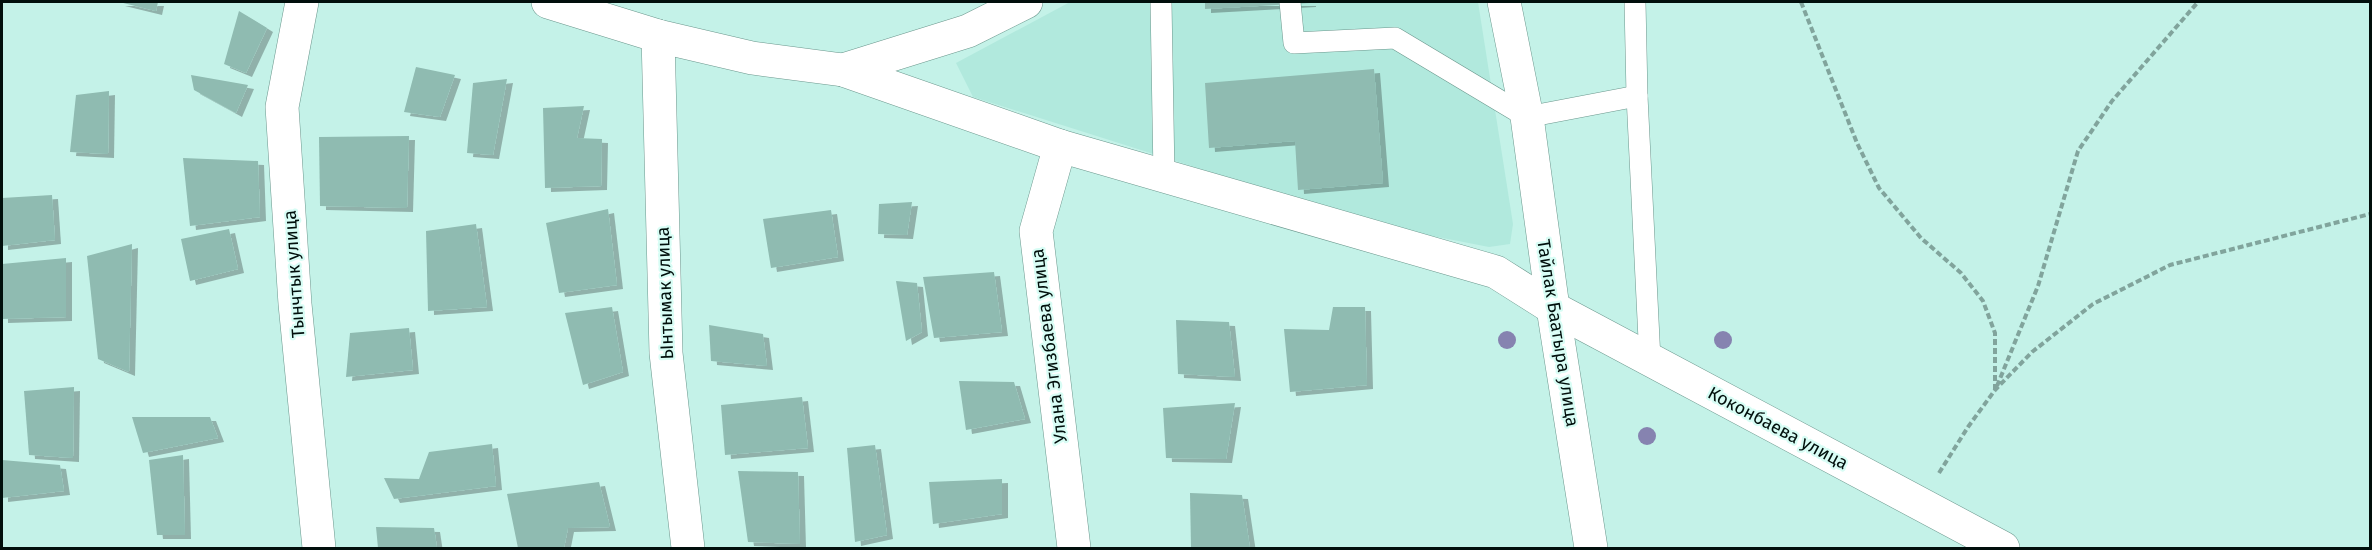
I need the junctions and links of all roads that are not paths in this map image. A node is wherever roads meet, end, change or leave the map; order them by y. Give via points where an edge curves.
1 (302, 2) edge
2 (548, 2) edge
3 (1026, 2) edge
4 (1161, 2) edge
5 (1290, 2) edge
6 (1504, 2) edge
7 (1526, 2) edge
8 (1635, 2) edge
9 (658, 36) junction
10 (843, 70) junction
11 (1637, 96) junction
12 (1527, 117) junction
13 (1060, 146) junction
14 (1164, 176) junction
15 (1553, 308) junction
16 (1650, 360) junction
17 (319, 549) edge
18 (688, 549) edge
19 (1074, 549) edge
20 (1591, 549) edge
21 (2003, 549) edge

1 - 17 street, Тынчтык улица via 282,107 295,304
2 - 9 street
3 - 10 street via 968,31
4 - 14 lane
5 - 12 lane via 1294,43 1395,38
6 - 12 street, Тайлак Баатыра улица
7 - 12 street, Тайлак Баатыра улица
8 - 11 lane
9 - 10 street via 752,58
9 - 18 street, Ынтымак улица via 666,353
10 - 13 street, Коконбаева улица
11 - 12 lane
11 - 16 lane
12 - 15 street, Тайлак Баатыра улица
13 - 14 street, Коконбаева улица
13 - 19 street, Улана Эгизбаева улица via 1036,231
14 - 15 street, Коконбаева улица via 1497,272
15 - 16 street, Коконбаева улица
15 - 20 street, Тайлак Баатыра улица
16 - 21 street, Коконбаева улица

